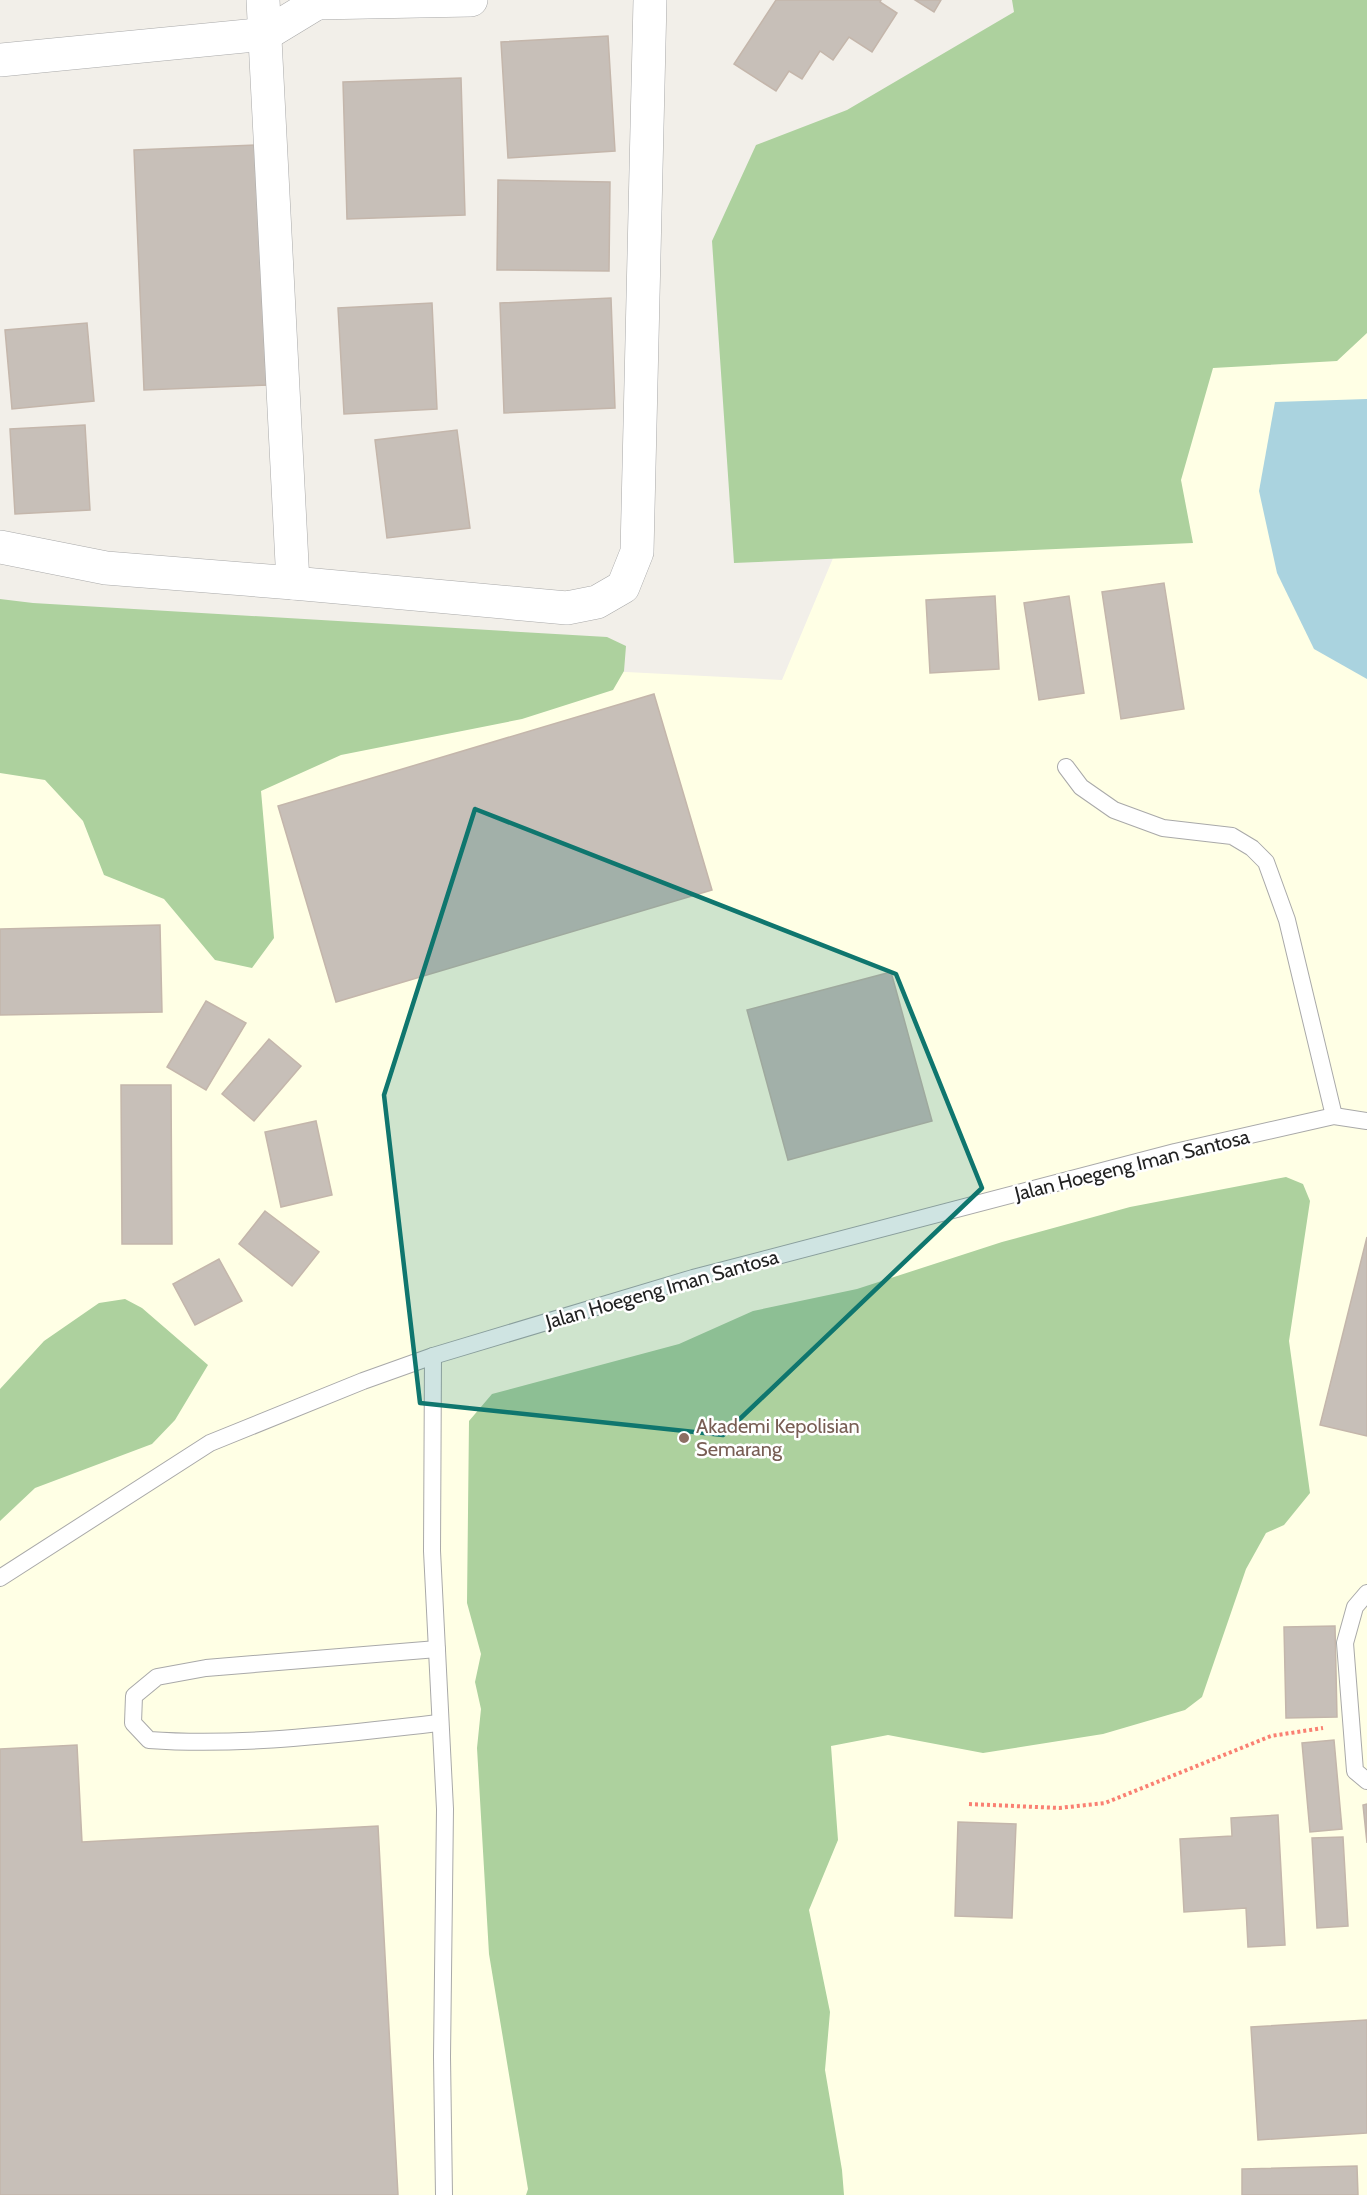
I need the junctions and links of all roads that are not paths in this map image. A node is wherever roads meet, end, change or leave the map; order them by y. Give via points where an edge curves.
1 (263, 0) edge
2 (471, 0) edge
3 (650, 0) edge
4 (313, 2) edge
5 (266, 34) junction
6 (0, 60) edge
7 (0, 547) edge
8 (293, 582) junction
9 (1066, 767) dead end
10 (1334, 1116) junction
11 (1367, 1121) edge
12 (433, 1356) junction
13 (0, 1578) edge
14 (1367, 1593) edge
15 (437, 1649) junction
16 (440, 1723) junction
17 (1367, 1781) edge
18 (444, 2195) edge

1 - 5 street
2 - 4 street
3 - 8 street via 637,552 623,587 597,602 567,608
4 - 5 street
5 - 6 street
5 - 8 street
7 - 8 street via 106,568
9 - 10 lane via 1081,786 1114,810 1163,828 1232,836 1266,862 1287,920
10 - 11 lane, Jalan Hoegeng Iman Santosa
10 - 12 lane, Jalan Hoegeng Iman Santosa via 1175,1152 693,1278
12 - 13 lane, Jalan Hoegeng Iman Santosa via 210,1443
12 - 15 lane via 432,1551
14 - 17 lane via 1355,1607 1345,1643 1355,1771
15 - 16 lane
15 - 16 lane via 206,1668 157,1677 134,1696 133,1723 149,1740 193,1743
16 - 18 lane via 445,1809

